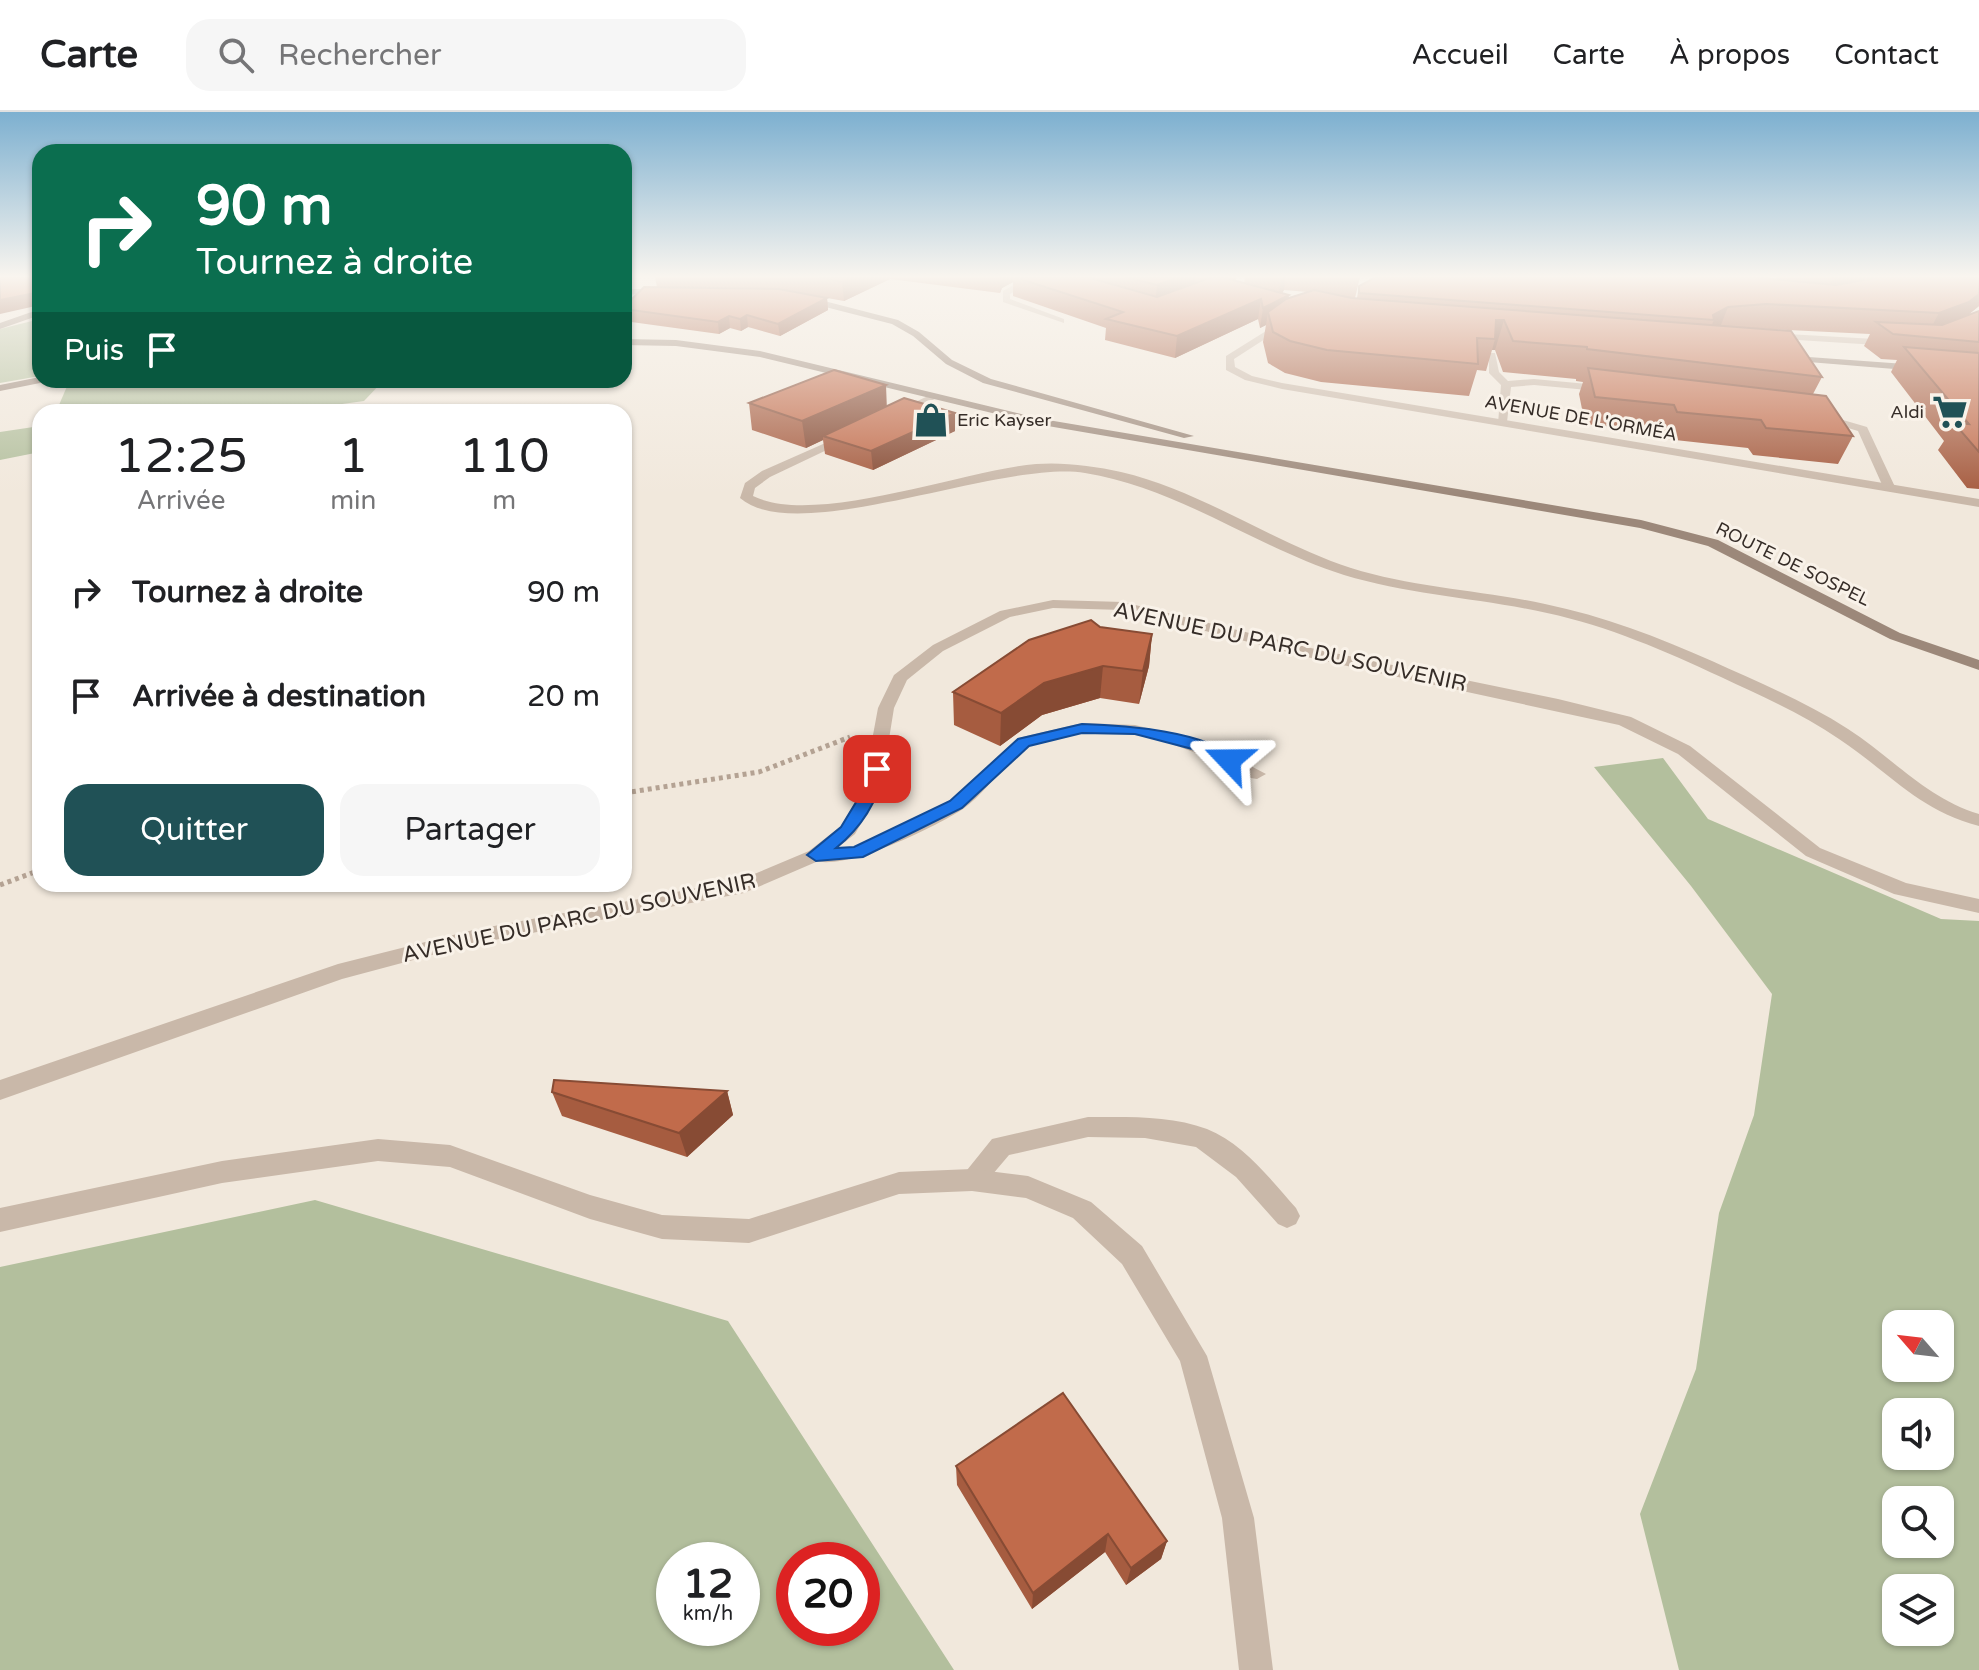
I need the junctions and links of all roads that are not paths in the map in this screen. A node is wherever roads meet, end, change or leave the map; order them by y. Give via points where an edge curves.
1 (693, 350) edge
2 (935, 350) edge
3 (1241, 350) edge
4 (1492, 355) edge
5 (1769, 356) edge
6 (1925, 368) edge
7 (32, 382) edge
8 (1506, 384) junction
9 (0, 388) edge
10 (1620, 391) edge
11 (927, 400) junction
12 (1805, 414) edge
13 (879, 421) edge
14 (1502, 422) junction
15 (865, 428) edge
16 (1204, 453) junction
17 (1890, 489) junction
18 (1979, 503) edge
19 (1979, 665) edge
20 (1257, 774) dead end
21 (1979, 820) edge
22 (816, 855) junction
23 (1979, 906) edge
24 (0, 1090) edge
25 (972, 1180) junction
26 (1287, 1216) dead end
27 (0, 1220) edge
28 (1256, 1670) edge

1 - 11 main road, ROUTE DE SOSPEL via 752,358
2 - 16 main road via 987,381 1196,439
3 - 14 street, AVENUE DE L'ORMÉA via 1229,358 1230,368 1249,378
4 - 8 street via 1494,373
5 - 6 main road
7 - 9 main road
8 - 10 street
8 - 14 street
11 - 13 street
11 - 16 main road, ROUTE DE SOSPEL via 1034,426
12 - 17 street via 1863,429
14 - 17 street, AVENUE DE L'ORMÉA
15 - 21 street via 766,474 749,486 746,498 766,508 807,509 1057,466 1148,482 1346,571 1571,614 1636,633 1811,714 1858,743 1906,787 1949,812
16 - 19 main road, ROUTE DE SOSPEL via 1641,524 1713,543 1895,636
17 - 18 street, AVENUE DE L'ORMÉA
20 - 22 street via 1201,747 1135,730 1082,728 1024,742 956,805 857,853
22 - 23 street, AVENUE DU PARC DU SOUVENIR via 848,830 872,789 886,708 900,678 938,648 1005,614 1053,604 1123,606 1625,721 1684,750 1813,852 1901,889
22 - 24 street, AVENUE DU PARC DU SOUVENIR via 744,886 473,937 338,972
25 - 26 street via 1001,1146 1088,1127 1145,1128 1202,1138 1245,1169
25 - 27 street via 899,1183 749,1231 662,1227 450,1156 378,1150 222,1172
25 - 28 street via 1028,1187 1082,1210 1132,1255 1193,1356 1238,1518

